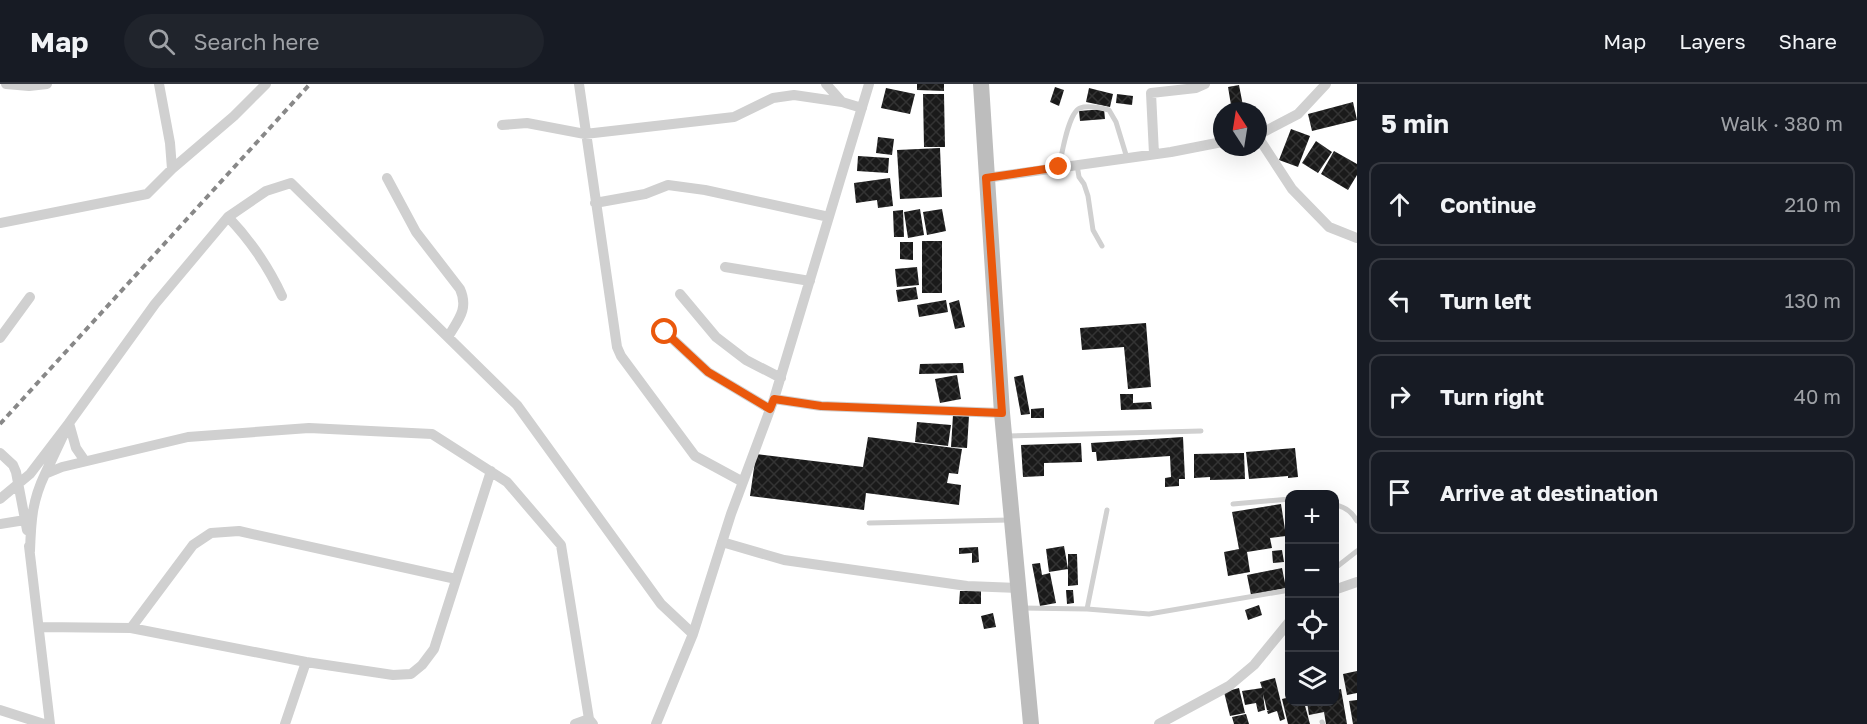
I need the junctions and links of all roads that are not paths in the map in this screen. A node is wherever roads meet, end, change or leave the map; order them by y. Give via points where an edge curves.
1 (6, 84) edge
2 (48, 84) edge
3 (159, 84) edge
4 (266, 84) edge
5 (579, 84) edge
6 (826, 84) edge
7 (869, 84) edge
8 (981, 84) edge
9 (1205, 84) edge
10 (1326, 84) edge
11 (1151, 88) edge
12 (842, 102) junction
13 (862, 108) junction
14 (502, 125) dead end
15 (1267, 131) edge
16 (585, 134) junction
17 (1213, 144) edge
18 (1267, 150) edge
19 (1154, 154) junction
20 (1127, 158) junction
21 (1077, 165) junction
22 (1059, 167) junction
23 (172, 169) junction
24 (387, 178) dead end
25 (986, 178) junction
26 (595, 203) junction
27 (228, 217) junction
28 (829, 217) junction
29 (0, 222) edge
30 (1357, 238) edge
31 (1102, 246) dead end
32 (725, 267) dead end
33 (810, 281) junction
34 (680, 294) dead end
35 (282, 296) dead end
36 (30, 297) dead end
37 (665, 332) dead end
38 (448, 337) junction
39 (0, 338) edge
40 (780, 378) junction
41 (772, 404) junction
42 (1002, 413) junction
43 (69, 423) junction
44 (1201, 432) dead end
45 (1005, 436) junction
46 (0, 453) edge
47 (85, 461) junction
48 (491, 471) junction
49 (45, 474) junction
50 (743, 482) junction
51 (18, 484) junction
52 (0, 499) edge
53 (1285, 499) edge
54 (1233, 504) dead end
55 (1339, 505) edge
56 (1107, 510) dead end
57 (25, 520) junction
58 (1012, 520) junction
59 (1357, 520) edge
60 (0, 524) edge
61 (869, 524) dead end
62 (722, 542) junction
63 (30, 551) junction
64 (1357, 551) edge
65 (1339, 567) edge
66 (456, 579) junction
67 (1357, 582) edge
68 (1339, 587) edge
69 (1019, 588) junction
70 (1285, 591) edge
71 (1021, 608) junction
72 (1087, 609) junction
73 (40, 627) junction
74 (1285, 627) edge
75 (131, 628) junction
76 (693, 634) junction
77 (306, 662) junction
78 (0, 710) edge
79 (591, 722) edge
80 (44, 724) edge
81 (50, 724) edge
82 (285, 724) edge
83 (575, 724) edge
84 (656, 724) edge
85 (1031, 724) edge
86 (1159, 724) edge

1 - 2 street
3 - 23 street
4 - 23 street
5 - 16 street
6 - 12 street
7 - 13 street
8 - 25 main road
9 - 11 street via 1196,88
10 - 15 street via 1298,114
11 - 19 street
12 - 13 street
12 - 16 street via 794,95 773,98 735,117
13 - 28 street
14 - 16 street via 527,123
16 - 26 street
17 - 19 street
18 - 30 street via 1292,189 1329,227
19 - 20 street
20 - 21 street
20 - 22 lane via 1109,110 1080,108 1072,115
21 - 22 street
21 - 31 lane via 1078,177 1088,196 1093,230
22 - 25 street
23 - 29 street via 147,194
24 - 38 street via 416,232 464,299 464,309
25 - 42 main road
26 - 28 street via 645,194 668,185
26 - 50 street via 621,356 695,456
27 - 35 street via 269,268
27 - 38 street via 266,191 291,183
27 - 43 street via 155,304
28 - 33 street
32 - 33 street
33 - 40 street
34 - 40 street via 716,337 746,360
36 - 39 street
37 - 41 street via 708,372
38 - 76 street via 517,405 661,604
40 - 41 street
41 - 42 street
41 - 50 street
42 - 45 main road
43 - 47 street via 76,448
43 - 49 street
43 - 51 street via 42,460
44 - 45 lane
45 - 58 main road
46 - 51 street via 13,465
47 - 48 street via 188,437 309,428 432,434
47 - 49 street
48 - 66 street
48 - 79 street via 507,482 561,545
49 - 63 street via 31,517
50 - 62 street
51 - 52 street
51 - 57 street
53 - 54 lane
55 - 59 lane
56 - 72 lane
57 - 60 street
57 - 63 street
58 - 61 lane
58 - 69 main road
62 - 69 street via 784,560 967,586
62 - 76 street
63 - 73 street
64 - 65 lane
66 - 75 street via 239,531 211,533 192,545
66 - 77 street via 434,649 411,674 393,675
67 - 68 street
69 - 71 main road
70 - 72 lane via 1149,614
71 - 72 lane
71 - 85 main road
73 - 75 street
73 - 81 street
74 - 86 street via 1254,665 1229,686
75 - 77 street
76 - 84 street
77 - 82 street
78 - 80 street
79 - 83 street

